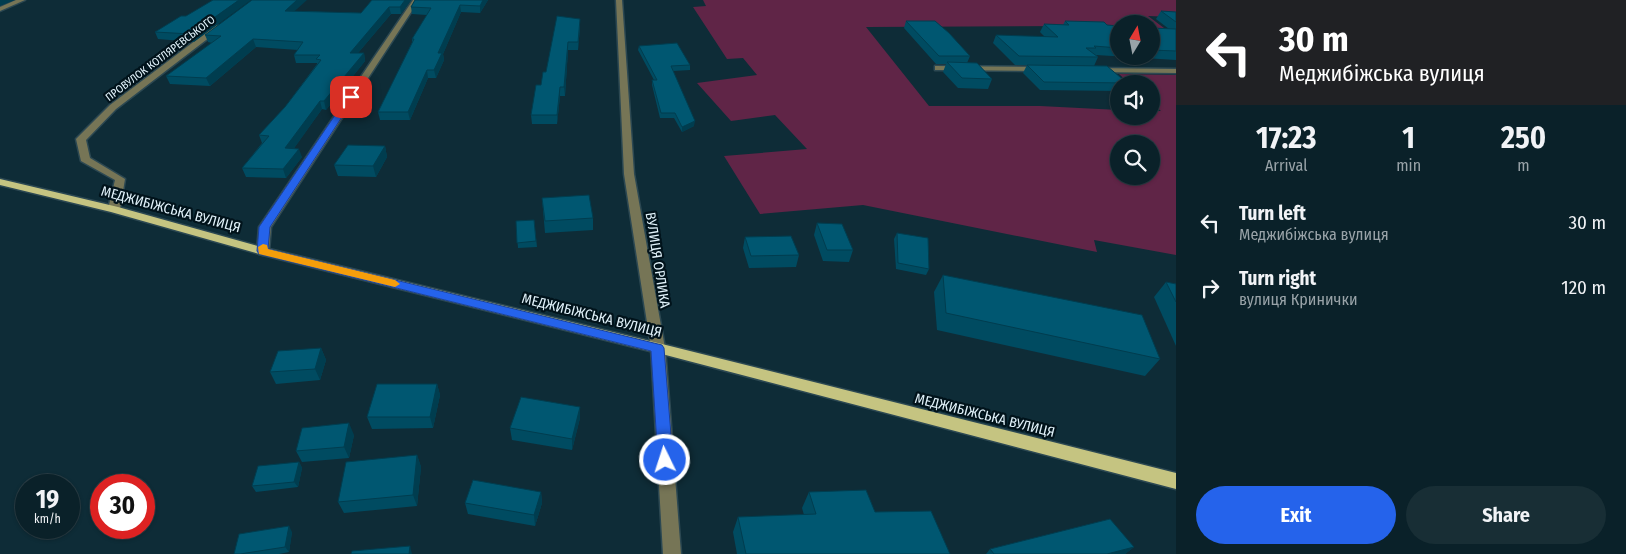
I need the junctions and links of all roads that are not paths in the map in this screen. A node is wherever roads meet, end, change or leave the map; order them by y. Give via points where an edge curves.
1 (22, 0) edge
2 (416, 0) edge
3 (619, 0) edge
4 (0, 9) edge
5 (228, 20) edge
6 (938, 68) dead end
7 (1047, 69) edge
8 (1087, 70) edge
9 (1176, 71) edge
10 (0, 182) edge
11 (114, 209) junction
12 (263, 251) junction
13 (658, 348) junction
14 (1176, 481) edge
15 (672, 554) edge

1 - 4 street
2 - 12 street via 265,227
3 - 13 street, ВУЛИЦЯ ОРЛИКА via 629,174
5 - 11 street, ПРОВУЛОК КОТЛЯРЕВСЬКОГО via 113,107 81,139 85,159 120,179
6 - 7 street
8 - 9 street
10 - 11 main road, МЕДЖИБІЖСЬКА ВУЛИЦЯ
11 - 12 main road, МЕДЖИБІЖСЬКА ВУЛИЦЯ
12 - 13 main road, МЕДЖИБІЖСЬКА ВУЛИЦЯ
13 - 14 main road, МЕДЖИБІЖСЬКА ВУЛИЦЯ
13 - 15 street, ВУЛИЦЯ ОРЛИКА

